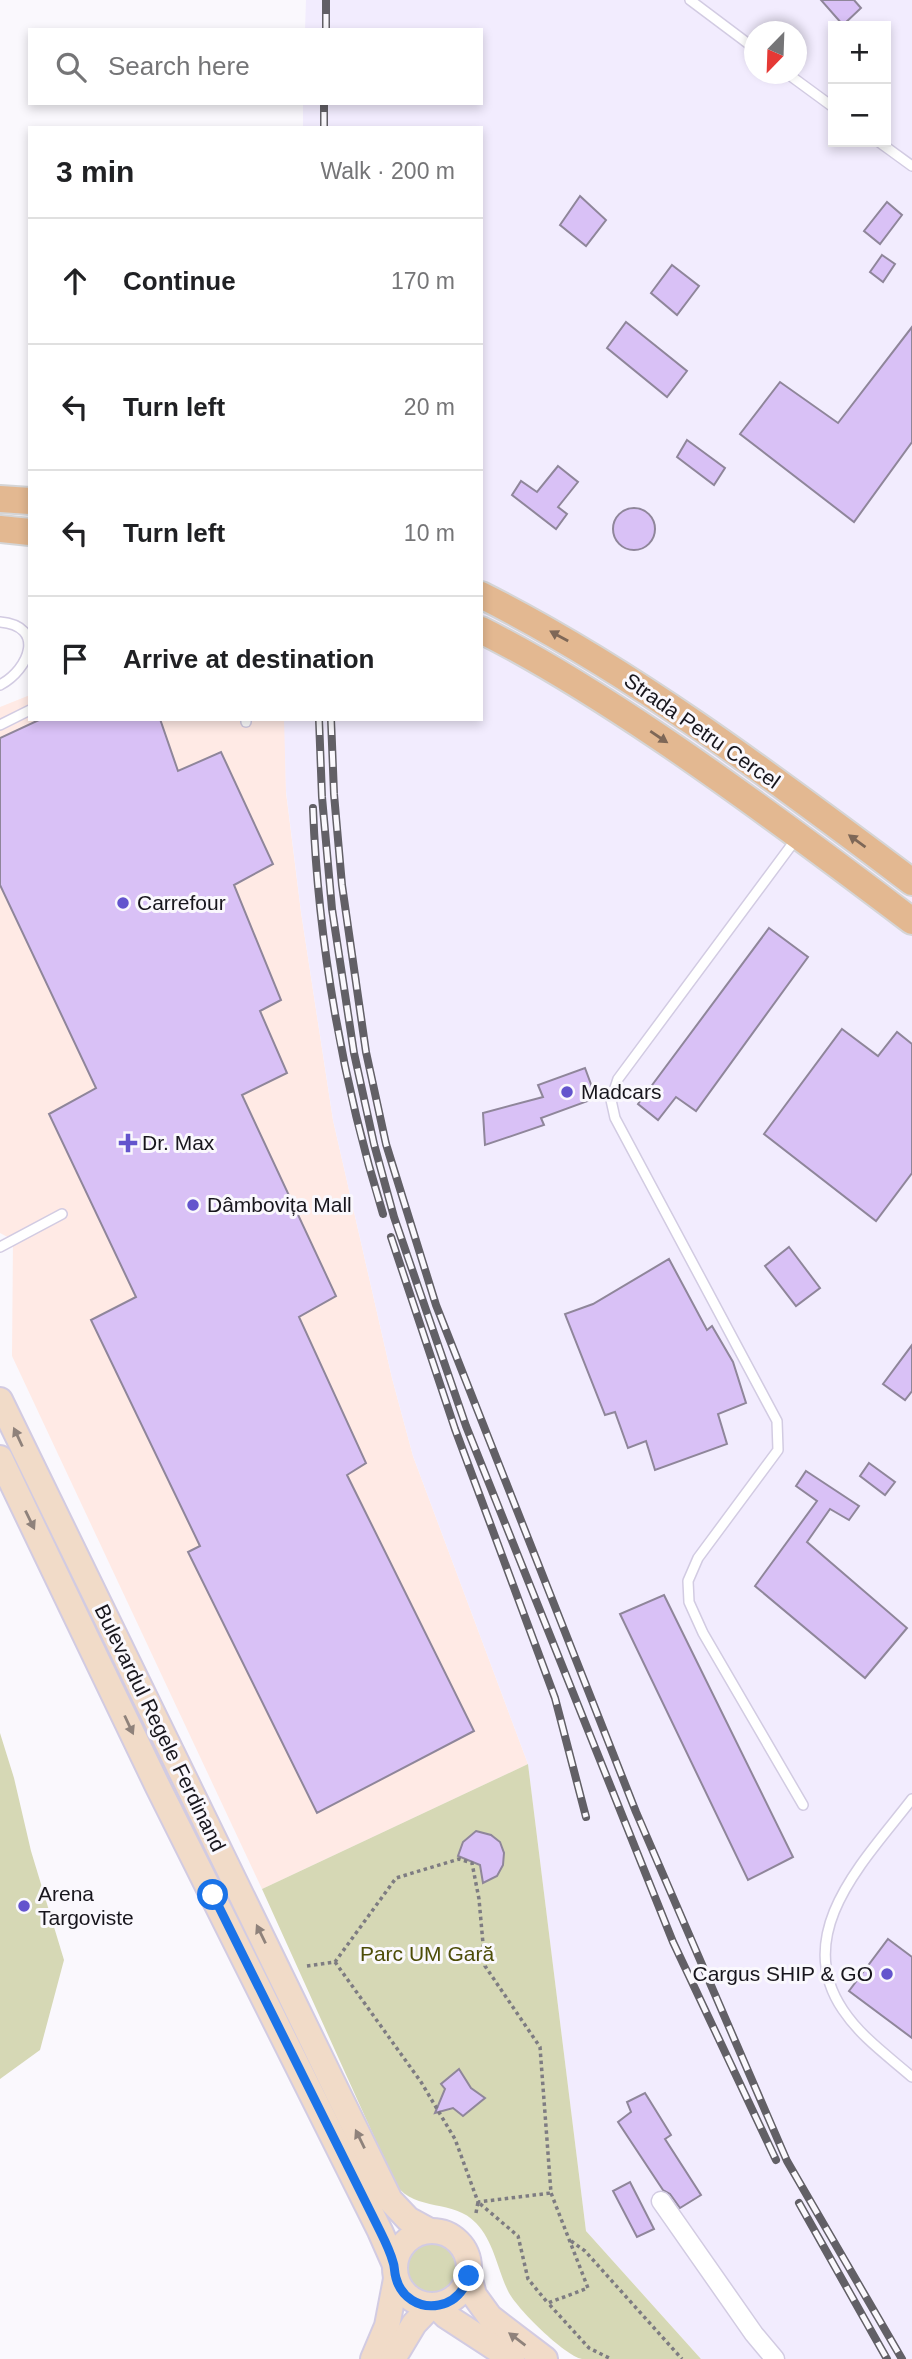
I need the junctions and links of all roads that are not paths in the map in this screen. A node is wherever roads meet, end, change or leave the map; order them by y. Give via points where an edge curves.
1 (690, 0) edge
2 (744, 40) edge
3 (802, 84) edge
4 (828, 103) edge
5 (886, 147) edge
6 (912, 166) edge
7 (0, 499) edge
8 (28, 501) edge
9 (0, 529) edge
10 (28, 532) edge
11 (483, 596) edge
12 (0, 622) edge
13 (483, 631) edge
14 (28, 638) edge
15 (28, 654) edge
16 (0, 685) edge
17 (28, 711) edge
18 (0, 725) edge
19 (799, 835) junction
20 (912, 882) edge
21 (912, 921) edge
22 (62, 1214) dead end
23 (0, 1236) edge
24 (13, 1239) junction
25 (0, 1247) edge
26 (0, 1400) edge
27 (0, 1458) edge
28 (912, 1799) edge
29 (803, 1805) dead end
30 (912, 2077) edge
31 (661, 2202) dead end
32 (430, 2231) junction
33 (395, 2272) junction
34 (469, 2276) junction
35 (434, 2306) junction
36 (382, 2354) edge
37 (512, 2359) edge
38 (545, 2359) edge
39 (775, 2359) edge

1 - 2 lane
3 - 4 lane
5 - 6 lane
7 - 8 main road
9 - 10 main road
20 -> 11 main road, Strada Petru Cercel via 617,672
12 - 14 lane via 23,629
13 -> 19 main road, Strada Petru Cercel via 602,699
15 - 16 lane via 23,667
17 - 18 lane
19 - 21 main road, Strada Petru Cercel
19 - 29 lane via 618,1079 611,1100 615,1118 777,1421 778,1450 698,1558 688,1581 689,1602
22 - 24 lane
23 - 24 lane
24 - 25 lane
32 -> 26 main road, Bulevardul Regele Ferdinand via 408,2219 390,2200
27 -> 33 main road, Bulevardul Regele Ferdinand via 380,2231
28 - 30 lane via 849,1881 834,1908 825,1941 832,1990 843,2010 866,2038
31 - 39 street
32 - 33 main road via 410,2238 397,2255
32 - 34 main road via 457,2240 468,2257
33 - 35 main road via 408,2298
33 - 36 main road
34 - 35 main road via 453,2300
38 -> 34 main road via 485,2312
35 - 36 main road
35 - 37 main road

